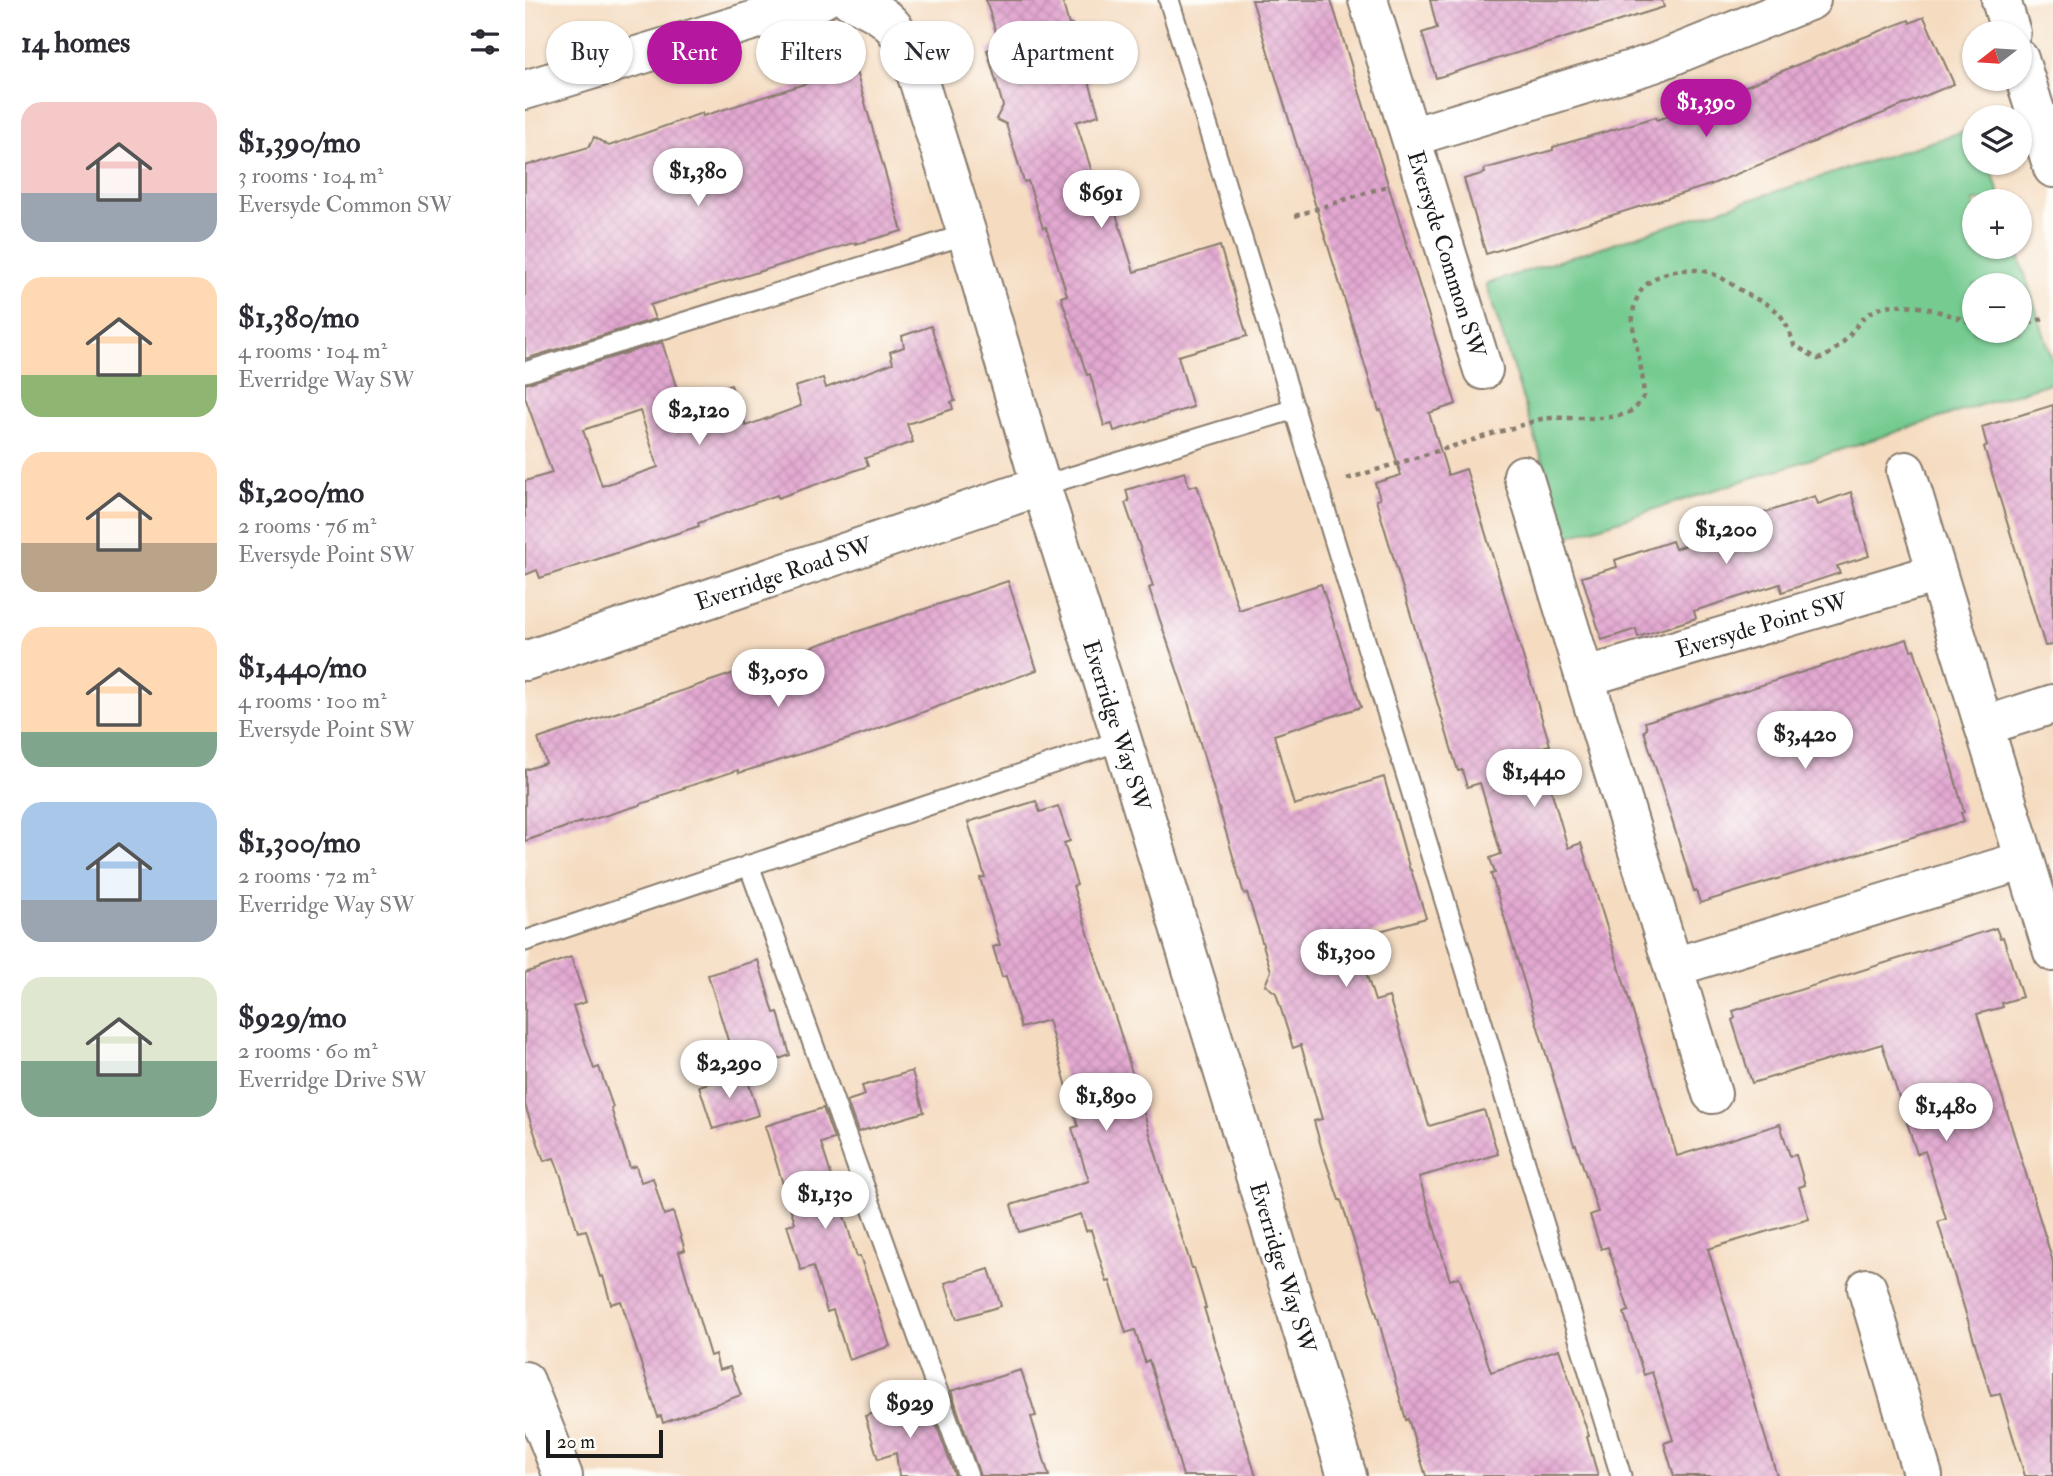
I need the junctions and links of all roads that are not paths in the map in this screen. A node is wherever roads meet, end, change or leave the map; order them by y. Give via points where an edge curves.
1 (821, 0) edge
2 (850, 0) edge
3 (1169, 0) edge
4 (1368, 0) edge
5 (2001, 0) edge
6 (1804, 1) edge
7 (2007, 21) edge
8 (525, 90) edge
9 (2029, 91) edge
10 (1411, 137) junction
11 (2053, 168) edge
12 (967, 234) junction
13 (1483, 370) dead end
14 (525, 372) edge
15 (1295, 408) junction
16 (1906, 471) dead end
17 (1523, 475) dead end
18 (1041, 486) junction
19 (1937, 573) junction
20 (525, 661) edge
21 (1585, 677) junction
22 (2053, 704) edge
23 (1984, 726) junction
24 (1122, 740) junction
25 (2025, 860) junction
26 (749, 865) junction
27 (525, 941) edge
28 (2053, 953) edge
29 (1674, 967) junction
30 (1713, 1094) dead end
31 (1867, 1287) dead end
32 (525, 1381) edge
33 (563, 1476) edge
34 (968, 1476) edge
35 (1347, 1476) edge
36 (1621, 1476) edge
37 (1923, 1476) edge

1 - 8 street
2 - 12 street, Everridge Way SW via 888,19 911,57
3 - 15 lane
4 - 10 street, Eversyde Common SW
5 - 7 street
6 - 10 street, Eversyde Common SW via 1654,63
9 - 11 street
10 - 13 street, Eversyde Common SW
12 - 14 lane
12 - 18 street, Everridge Way SW
15 - 18 lane
15 - 36 lane
16 - 19 street
17 - 21 street
18 - 20 street, Everridge Road SW
18 - 24 street, Everridge Way SW
19 - 21 street, Eversyde Point SW
19 - 23 street
21 - 29 street
22 - 23 street
23 - 25 street
24 - 26 lane
24 - 35 street, Everridge Way SW
25 - 28 street
25 - 29 street
26 - 27 lane
26 - 34 lane
29 - 30 street
31 - 37 street
32 - 33 street

